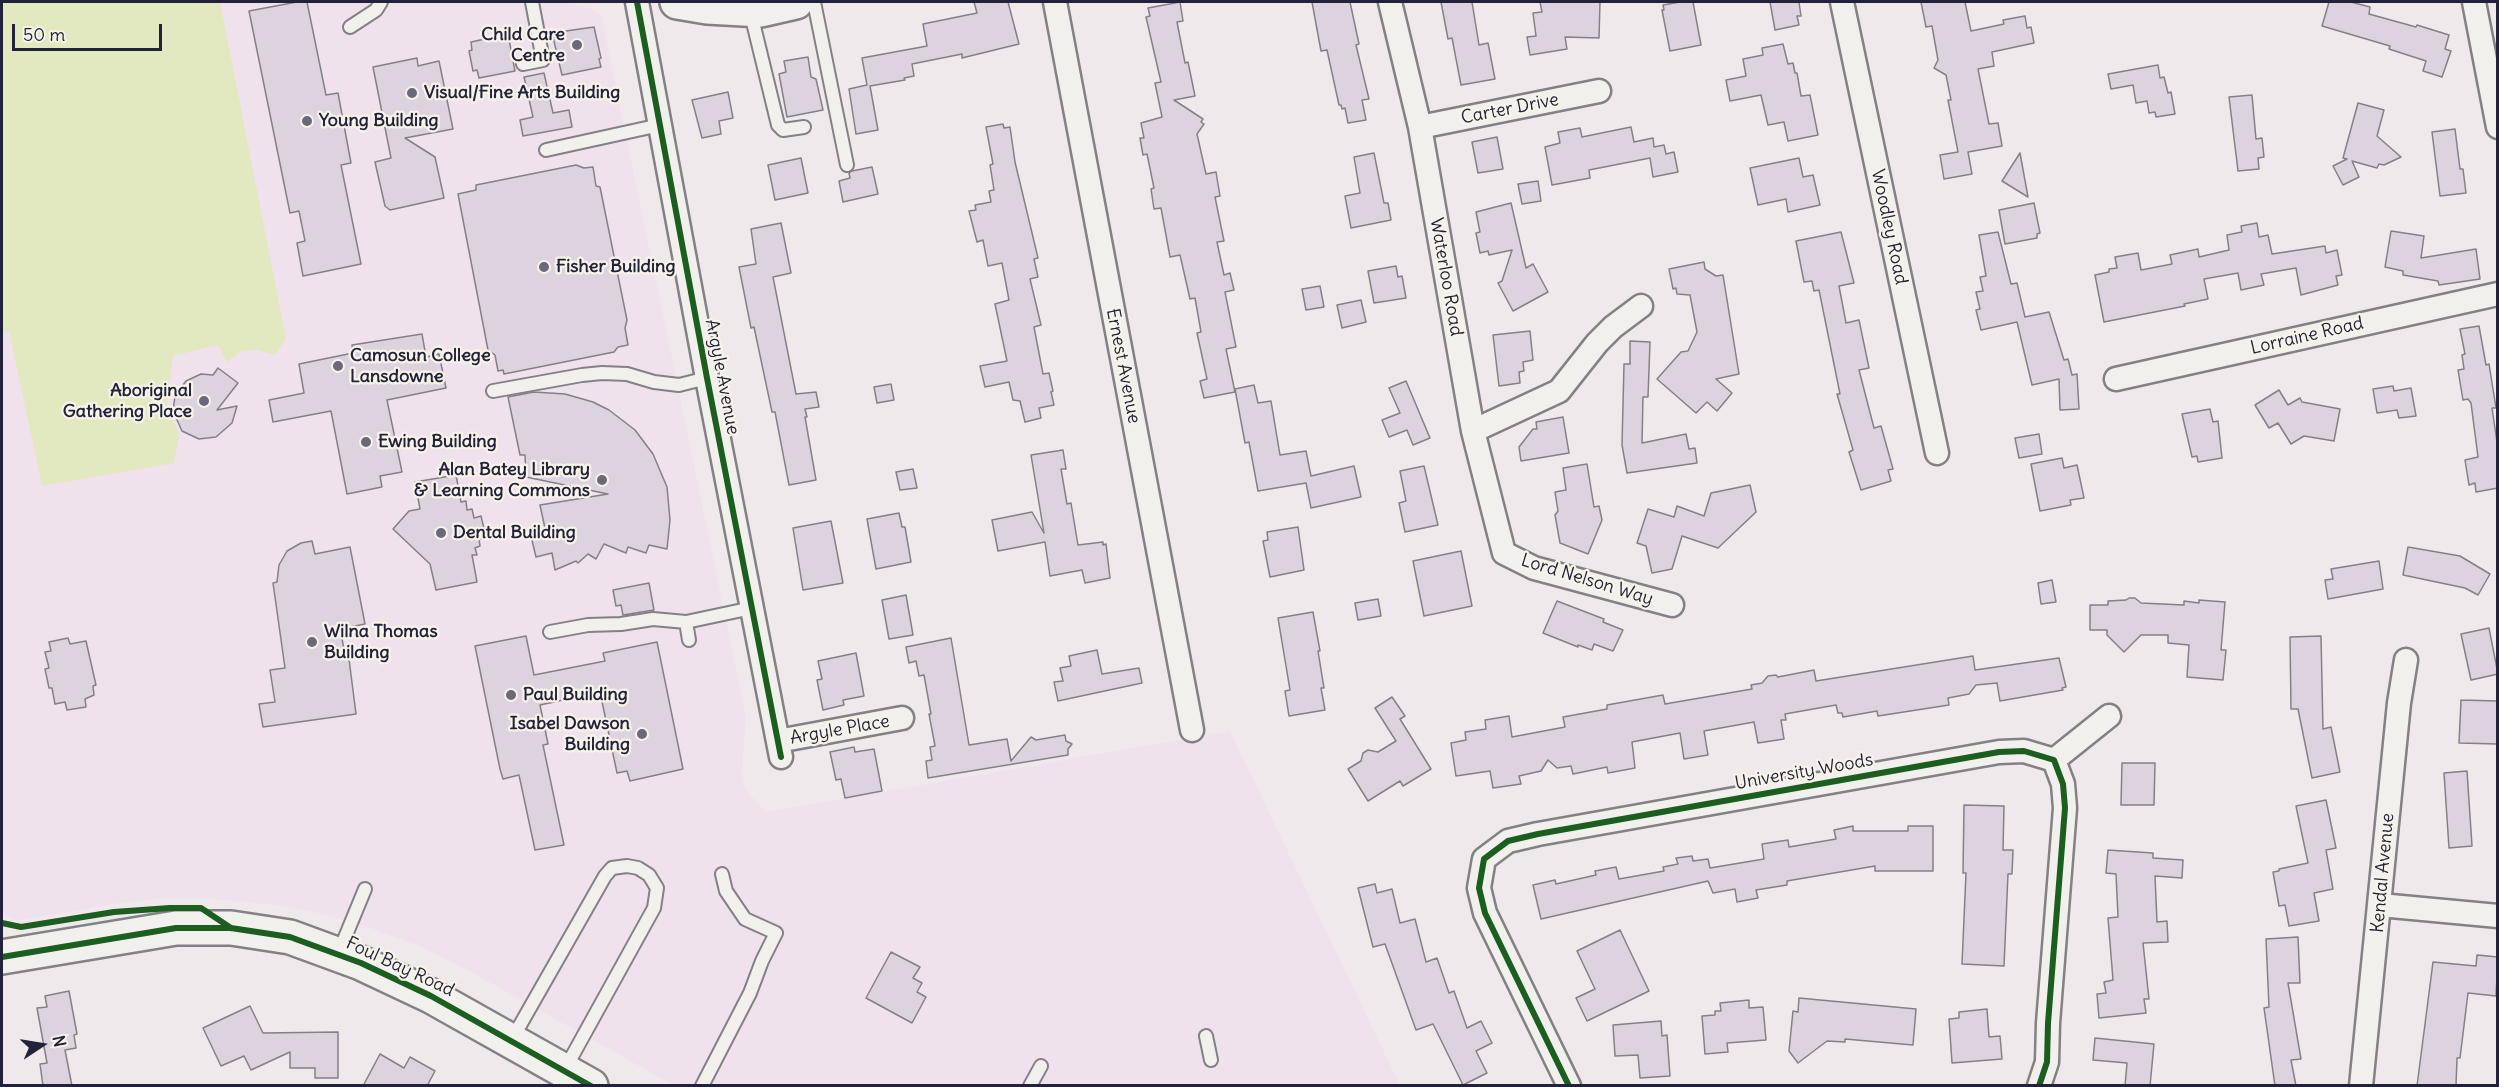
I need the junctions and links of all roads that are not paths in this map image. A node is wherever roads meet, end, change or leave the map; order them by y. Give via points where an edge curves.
1 (381, 2) edge
2 (532, 2) edge
3 (637, 2) edge
4 (677, 2) edge
5 (796, 2) edge
6 (814, 2) edge
7 (1055, 2) edge
8 (1390, 2) edge
9 (1842, 2) edge
10 (2474, 2) edge
11 (750, 9) junction
12 (350, 27) dead end
13 (523, 64) dead end
14 (1599, 91) dead end
15 (660, 125) junction
16 (804, 127) dead end
17 (1420, 127) junction
18 (2498, 127) edge
19 (546, 150) dead end
20 (848, 165) dead end
21 (2498, 294) edge
22 (1641, 306) dead end
23 (707, 378) junction
24 (2116, 379) dead end
25 (493, 391) dead end
26 (1473, 431) junction
27 (1937, 453) dead end
28 (1504, 553) joint
29 (1672, 605) dead end
30 (752, 608) junction
31 (686, 622) junction
32 (550, 632) dead end
33 (690, 640) dead end
34 (2406, 660) dead end
35 (2109, 716) dead end
36 (902, 718) dead end
37 (1192, 730) dead end
38 (780, 749) joint
39 (2054, 760) junction
40 (722, 874) dead end
41 (365, 889) dead end
42 (2380, 905) junction
43 (2498, 916) edge
44 (338, 953) junction
45 (2, 957) edge
46 (1206, 1036) dead end
47 (511, 1041) junction
48 (1211, 1060) dead end
49 (1041, 1066) dead end
50 (577, 1078) edge
51 (702, 1086) edge
52 (1029, 1086) edge
53 (1569, 1086) edge
54 (2039, 1086) edge
55 (2361, 1086) edge

1 - 12 lane via 376,10
2 - 13 lane via 543,60
3 - 15 street, Argyle Avenue
4 - 11 main road
5 - 11 main road
6 - 20 lane
7 - 37 street, Ernest Avenue
8 - 17 street, Waterloo Road
9 - 27 street, Woodley Road
10 - 18 street
11 - 16 lane via 778,125 783,130
14 - 17 street, Carter Drive
15 - 19 lane
15 - 23 street, Argyle Avenue
17 - 26 street, Waterloo Road
21 - 24 street, Lorraine Road
22 - 26 street via 1597,343 1559,391
23 - 25 lane via 679,385 627,374 592,374
23 - 30 street, Argyle Avenue
26 - 28 street, Waterloo Road
28 - 29 street, Lord Nelson Way via 1533,568
30 - 31 lane
30 - 38 street, Argyle Avenue
31 - 32 lane via 653,619
31 - 33 lane
34 - 42 street, Kendal Avenue
35 - 39 street
36 - 38 street, Argyle Place
39 - 53 street, University Woods via 2024,751 1999,752 1508,841 1484,859 1479,888 1485,913
39 - 54 street via 2063,784 2065,808 2047,1062
40 - 51 lane via 745,919 776,933
41 - 44 lane
42 - 43 street
42 - 55 street, Kendal Avenue
44 - 45 main road, Foul Bay Road via 290,937 243,930 176,928
44 - 47 main road, Foul Bay Road via 431,996
46 - 48 lane
47 - 50 main road, Foul Bay Road
47 - 50 lane via 605,876 612,868 638,868 649,875 657,888 654,908
49 - 52 lane

